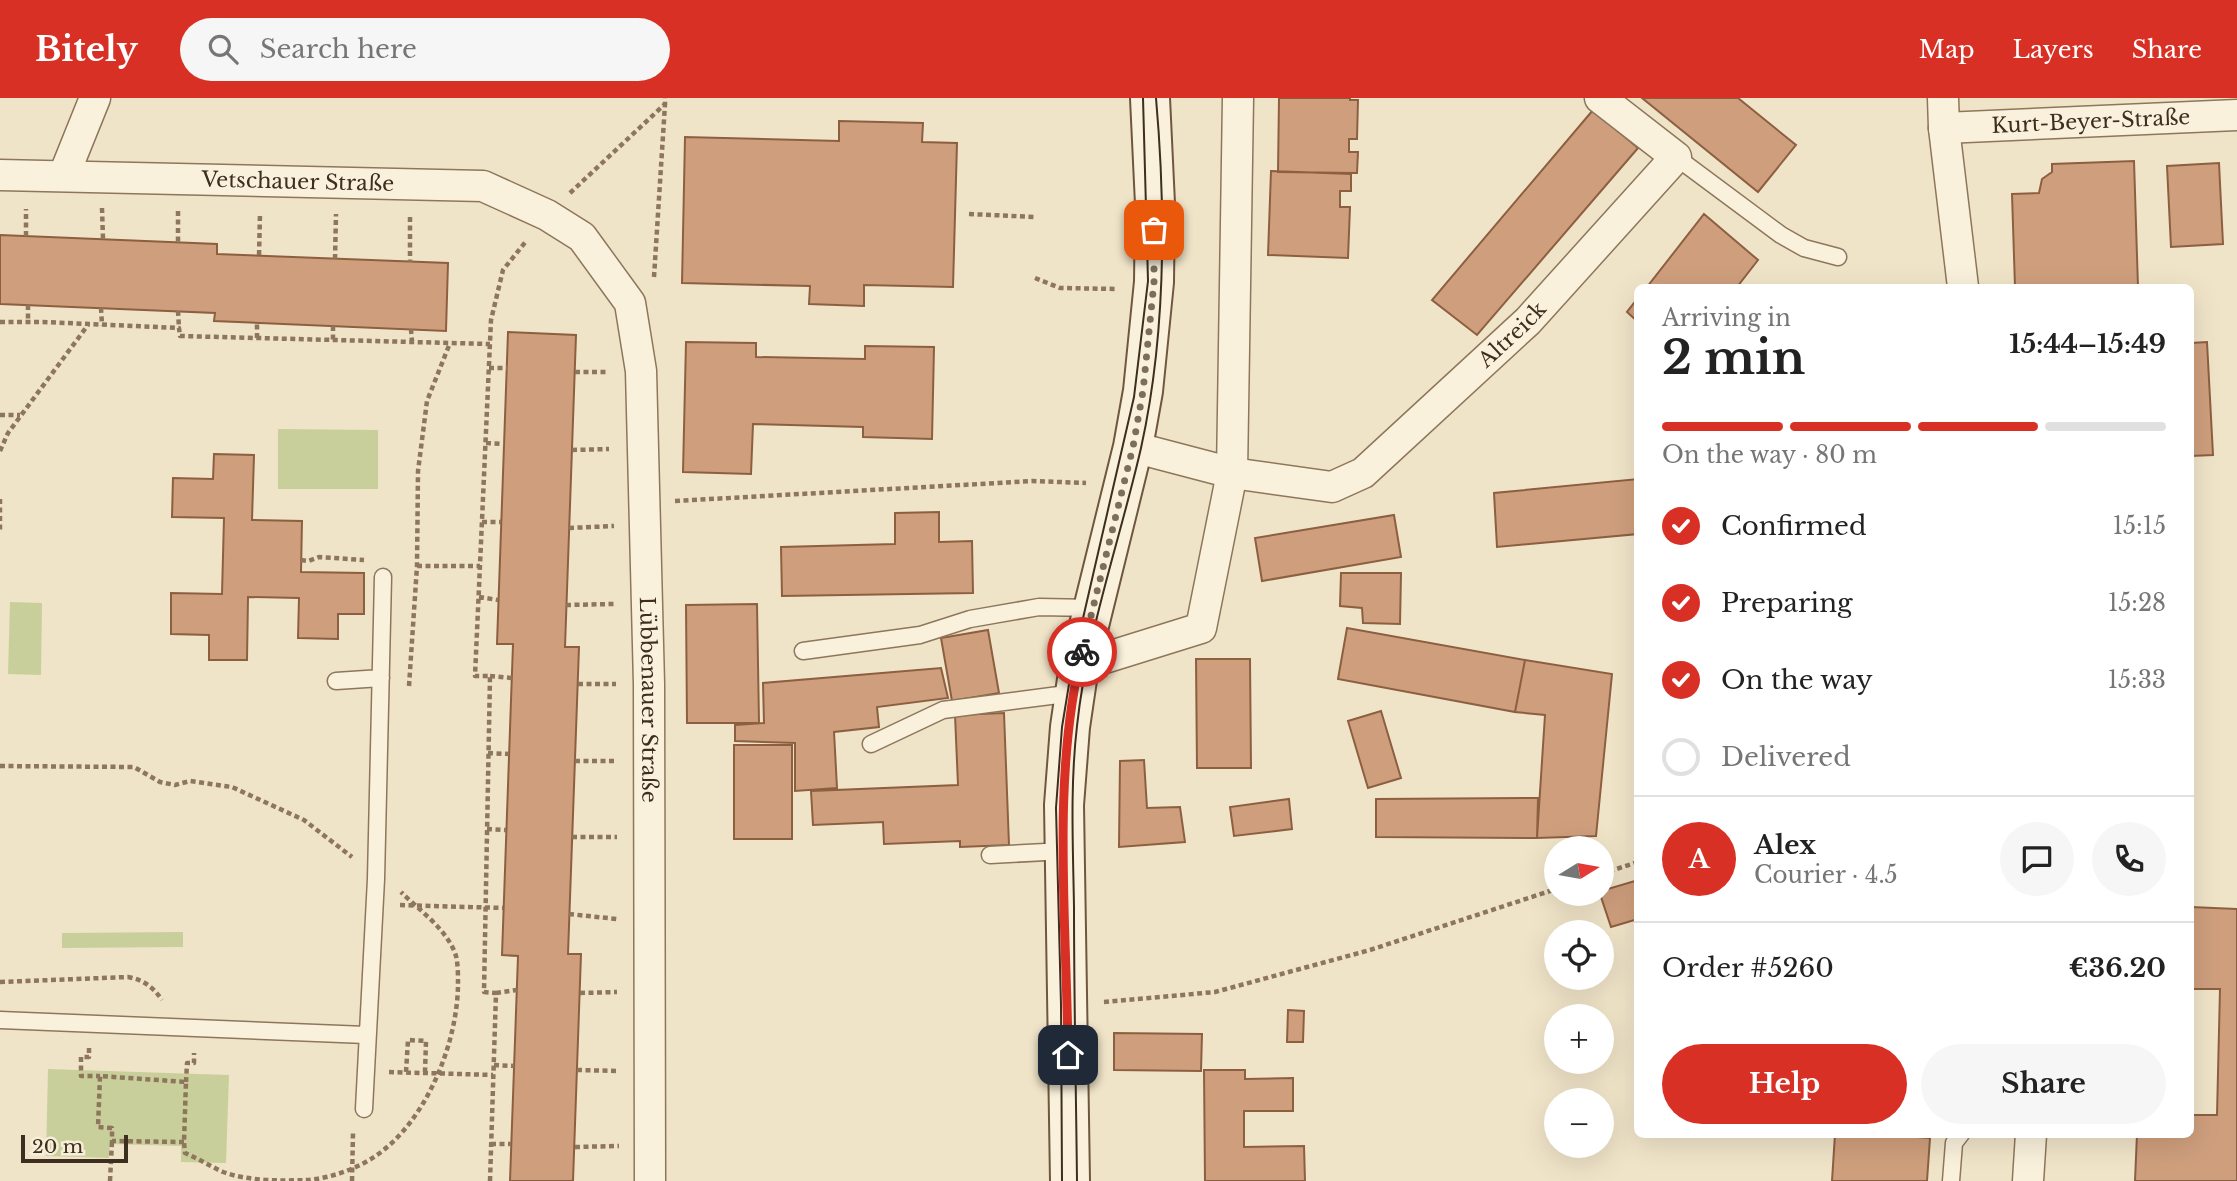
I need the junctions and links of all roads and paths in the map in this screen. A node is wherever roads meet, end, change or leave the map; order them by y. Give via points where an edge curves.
1 (95, 98) edge
2 (1150, 98) edge
3 (1238, 98) edge
4 (1600, 98) edge
5 (1942, 98) edge
6 (665, 101) edge
7 (2237, 115) edge
8 (1944, 128) junction
9 (1676, 157) junction
10 (0, 175) edge
11 (64, 175) junction
12 (260, 180) junction
13 (336, 182) junction
14 (409, 184) junction
15 (969, 214) dead end
16 (547, 215) junction
17 (1036, 217) dead end
18 (582, 237) joint
19 (259, 256) dead end
20 (1838, 257) dead end
21 (335, 258) dead end
22 (410, 261) dead end
23 (654, 278) dead end
24 (1035, 278) dead end
25 (1963, 284) edge
26 (1154, 289) junction
27 (28, 305) dead end
28 (102, 308) dead end
29 (178, 311) dead end
30 (0, 322) edge
31 (29, 322) junction
32 (257, 323) dead end
33 (89, 324) junction
34 (102, 325) junction
35 (333, 326) dead end
36 (179, 328) junction
37 (411, 330) dead end
38 (257, 338) junction
39 (333, 340) junction
40 (412, 342) junction
41 (450, 343) junction
42 (490, 344) junction
43 (489, 368) junction
44 (507, 369) dead end
45 (0, 415) edge
46 (21, 415) junction
47 (485, 443) junction
48 (504, 444) dead end
49 (1133, 447) junction
50 (0, 451) edge
51 (1232, 473) junction
52 (1124, 484) junction
53 (0, 499) edge
54 (1, 510) edge
55 (643, 513) junction
56 (482, 522) junction
57 (501, 522) dead end
58 (569, 527) dead end
59 (0, 530) edge
60 (301, 560) dead end
61 (417, 566) junction
62 (480, 566) junction
63 (383, 577) joint
64 (479, 597) junction
65 (498, 600) dead end
66 (646, 603) junction
67 (566, 605) dead end
68 (1093, 608) junction
69 (803, 651) dead end
70 (490, 676) junction
71 (381, 678) junction
72 (512, 678) dead end
73 (1077, 679) junction
74 (336, 681) dead end
75 (409, 691) dead end
76 (871, 744) dead end
77 (488, 753) junction
78 (509, 754) dead end
79 (575, 761) dead end
80 (649, 761) junction
81 (0, 766) edge
82 (487, 829) junction
83 (506, 830) dead end
84 (572, 837) dead end
85 (649, 838) junction
86 (1065, 852) junction
87 (990, 855) dead end
88 (1634, 863) edge
89 (1614, 870) edge
90 (376, 879) junction
91 (1544, 893) edge
92 (374, 904) junction
93 (486, 908) junction
94 (503, 908) dead end
95 (569, 914) dead end
96 (650, 922) junction
97 (0, 982) edge
98 (517, 990) dead end
99 (496, 993) junction
100 (1068, 1005) junction
101 (0, 1020) edge
102 (78, 1023) junction
103 (170, 1027) junction
104 (366, 1035) junction
105 (494, 1065) junction
106 (514, 1066) dead end
107 (577, 1070) dead end
108 (650, 1071) junction
109 (365, 1072) junction
110 (406, 1072) junction
111 (425, 1072) junction
112 (494, 1075) junction
113 (100, 1076) junction
114 (364, 1109) joint
115 (1958, 1138) edge
116 (2031, 1138) edge
117 (112, 1141) junction
118 (491, 1144) junction
119 (511, 1144) dead end
120 (650, 1145) junction
121 (575, 1147) dead end
122 (110, 1181) edge
123 (352, 1181) edge
124 (490, 1181) edge
125 (650, 1181) edge
126 (1070, 1181) edge
127 (1951, 1181) edge
128 (2028, 1181) edge

1 - 11 street
2 - 26 street
3 - 51 street
4 - 9 street
5 - 8 street
6 - 16 path
6 - 23 path
7 - 8 street, Kurt-Beyer-Straße
8 - 25 street
9 - 20 lane via 1781,236
9 - 51 street, Altreick via 1528,321 1363,473 1332,487
10 - 11 street, Vetschauer Straße
11 - 12 street, Vetschauer Straße
12 - 13 street, Vetschauer Straße
12 - 19 path
13 - 14 street, Vetschauer Straße
13 - 21 path
14 - 16 street, Vetschauer Straße via 484,186
14 - 22 path
15 - 17 path
16 - 18 street, Vetschauer Straße
16 - 42 path via 503,270
18 - 55 street, Lübbenauer Straße via 630,303 641,371
24 - 26 path via 1060,288
26 - 49 street
27 - 31 path
28 - 34 path
29 - 36 path
30 - 31 path
31 - 33 path
32 - 38 path
33 - 34 path
33 - 46 path
34 - 36 path
35 - 39 path
36 - 38 path via 180,336
37 - 40 path
38 - 39 path
39 - 40 path
40 - 41 path
41 - 42 path
41 - 61 path via 427,401 418,471
42 - 43 path
43 - 44 path
43 - 47 path
45 - 46 path
46 - 50 path
47 - 48 path
47 - 56 path
49 - 51 street, Altreick
49 - 52 street
51 - 73 street via 1201,628 1086,665
52 - 55 path via 1033,481
52 - 68 street
53 - 54 path
54 - 59 path
55 - 58 path
55 - 66 street, Lübbenauer Straße
56 - 57 path
56 - 62 path
60 - 63 path via 384,562
61 - 62 path
61 - 75 path
62 - 64 path
63 - 71 lane
64 - 65 path
64 - 70 path via 475,676
66 - 67 path
66 - 80 street, Lübbenauer Straße
68 - 69 lane via 1039,607 970,618 920,635
68 - 73 street
70 - 72 path
70 - 77 path
71 - 74 lane
71 - 90 lane
73 - 76 lane via 943,710
73 - 86 street via 1069,727
77 - 78 path
77 - 82 path
79 - 80 path
80 - 85 street, Lübbenauer Straße
81 - 90 path via 134,767 160,782 232,787 304,820
82 - 83 path
82 - 93 path
84 - 85 path
85 - 96 street, Lübbenauer Straße
86 - 87 lane
86 - 100 street
88 - 89 path
90 - 92 lane
91 - 100 path via 1370,950 1215,992
92 - 93 path
92 - 104 lane
93 - 94 path
93 - 99 path via 484,992
95 - 96 path
96 - 108 street, Lübbenauer Straße
97 - 103 path via 140,979 168,1009
98 - 99 path
99 - 105 path
100 - 126 street
101 - 102 lane
102 - 103 lane
102 - 113 path via 78,1048 89,1048 89,1057 81,1057 81,1076
103 - 104 lane
104 - 109 lane
105 - 106 path
105 - 112 path
107 - 108 path
108 - 120 street, Lübbenauer Straße
109 - 110 path
109 - 114 lane
110 - 111 path
110 - 111 path via 408,1040 426,1041
111 - 112 path
112 - 118 path
113 - 117 path via 98,1127 112,1128
113 - 117 path via 186,1082 184,1142
114 - 123 path via 354,1113
115 - 127 lane
116 - 128 street
117 - 122 path
118 - 119 path
118 - 124 path
120 - 121 path
120 - 125 street, Lübbenauer Straße

